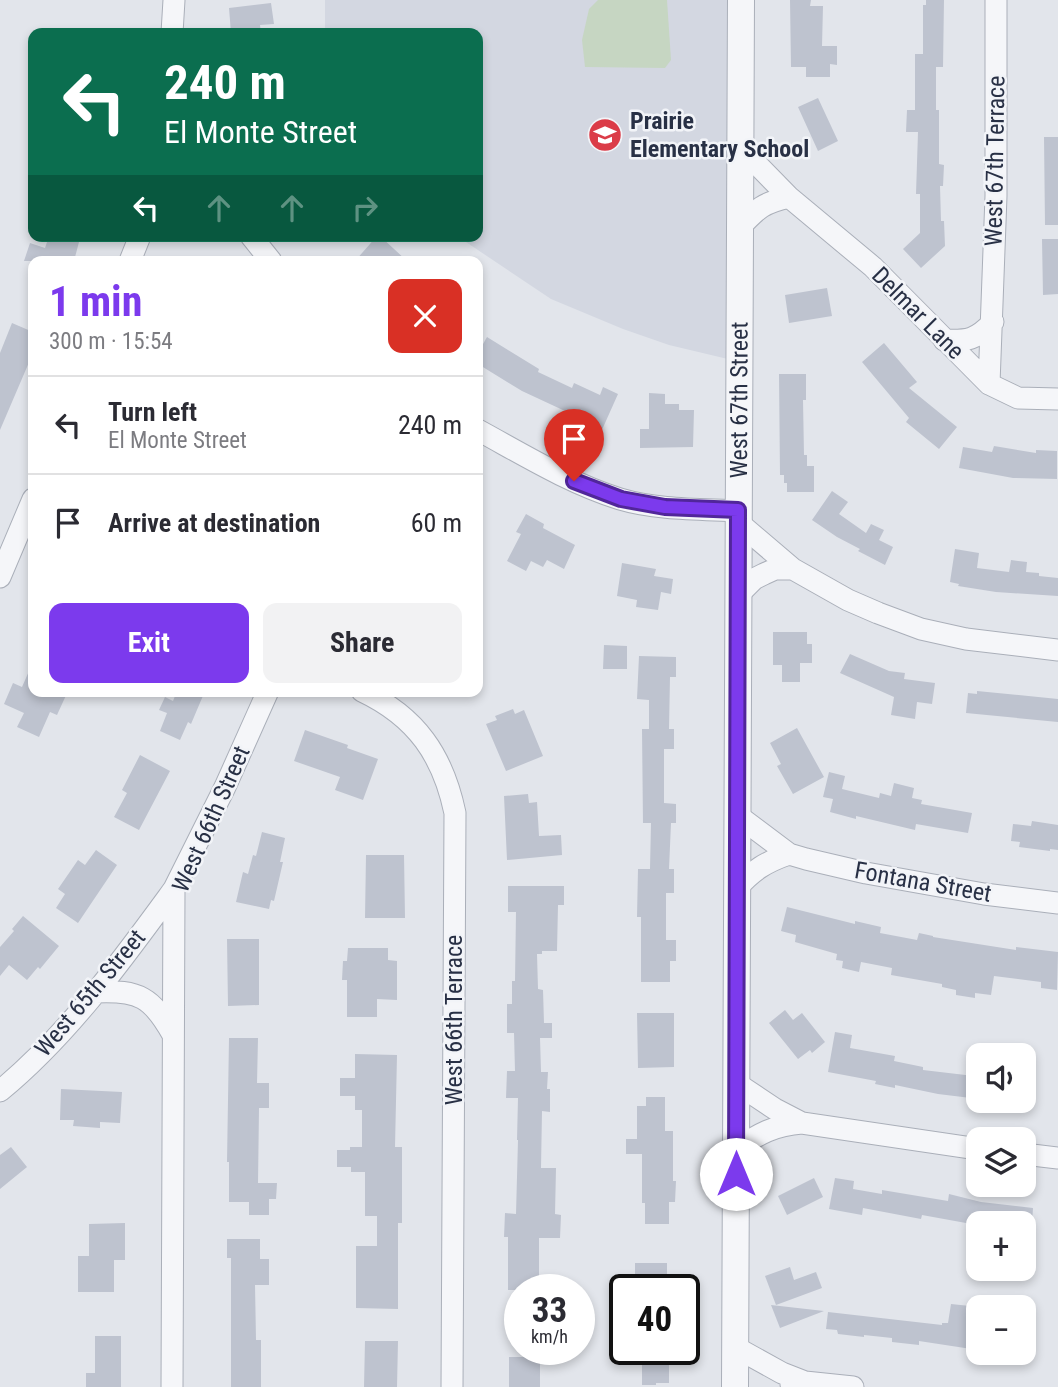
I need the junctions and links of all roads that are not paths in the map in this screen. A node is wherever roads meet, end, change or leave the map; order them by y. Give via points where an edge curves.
1 (174, 0) edge
2 (741, 0) edge
3 (996, 0) edge
4 (172, 28) edge
5 (740, 147) junction
6 (789, 198) junction
7 (740, 227) junction
8 (256, 242) edge
9 (267, 256) edge
10 (993, 322) junction
11 (944, 340) junction
12 (989, 384) junction
13 (1058, 399) edge
14 (483, 433) edge
15 (28, 511) edge
16 (739, 517) junction
17 (793, 569) junction
18 (0, 577) edge
19 (738, 595) junction
20 (1058, 650) edge
21 (265, 697) edge
22 (372, 697) edge
23 (737, 815) junction
24 (789, 854) junction
25 (737, 888) junction
26 (174, 889) junction
27 (1058, 903) edge
28 (96, 992) junction
29 (173, 1035) junction
30 (736, 1083) junction
31 (0, 1091) edge
32 (803, 1123) junction
33 (966, 1147) edge
34 (736, 1149) junction
35 (1036, 1155) edge
36 (1058, 1158) edge
37 (735, 1347) junction
38 (805, 1382) junction
39 (172, 1387) edge
40 (452, 1387) edge
41 (734, 1387) edge
42 (778, 1387) edge
43 (853, 1387) edge

1 - 4 street
2 - 5 street, West 67th Street
3 - 10 street, West 67th Terrace
5 - 6 street, Delmar Lane
5 - 7 street, West 67th Street
6 - 7 street via 758,208
6 - 11 street, Delmar Lane via 873,267
7 - 16 street, West 67th Street
8 - 9 street
10 - 11 street via 981,335
10 - 12 street, West 67th Terrace
11 - 12 street, Delmar Lane
12 - 13 street, Delmar Lane via 1018,398
14 - 16 street via 574,481 621,499
15 - 18 street
16 - 17 street
16 - 19 street, West 67th Street
17 - 19 street via 764,573
17 - 20 street via 848,600 921,629
19 - 23 street, West 67th Street
21 - 26 street, West 66th Street
22 - 40 street, West 66th Terrace via 418,732 436,756 455,813
23 - 24 street, Fontana Street
23 - 25 street, West 67th Street
24 - 25 street via 769,861
24 - 27 street, Fontana Street via 879,875
25 - 30 street, West 67th Street
26 - 28 street, West 65th Street
26 - 29 street, West 66th Street
28 - 29 street via 140,996 161,1013
28 - 31 street, West 65th Street
29 - 39 street, West 66th Street
30 - 32 street
30 - 34 street, West 67th Street
32 - 33 street
32 - 34 street via 782,1125
34 - 37 street, West 67th Street
35 - 36 street
37 - 38 street
37 - 41 street, West 67th Street
38 - 42 street
38 - 43 street

